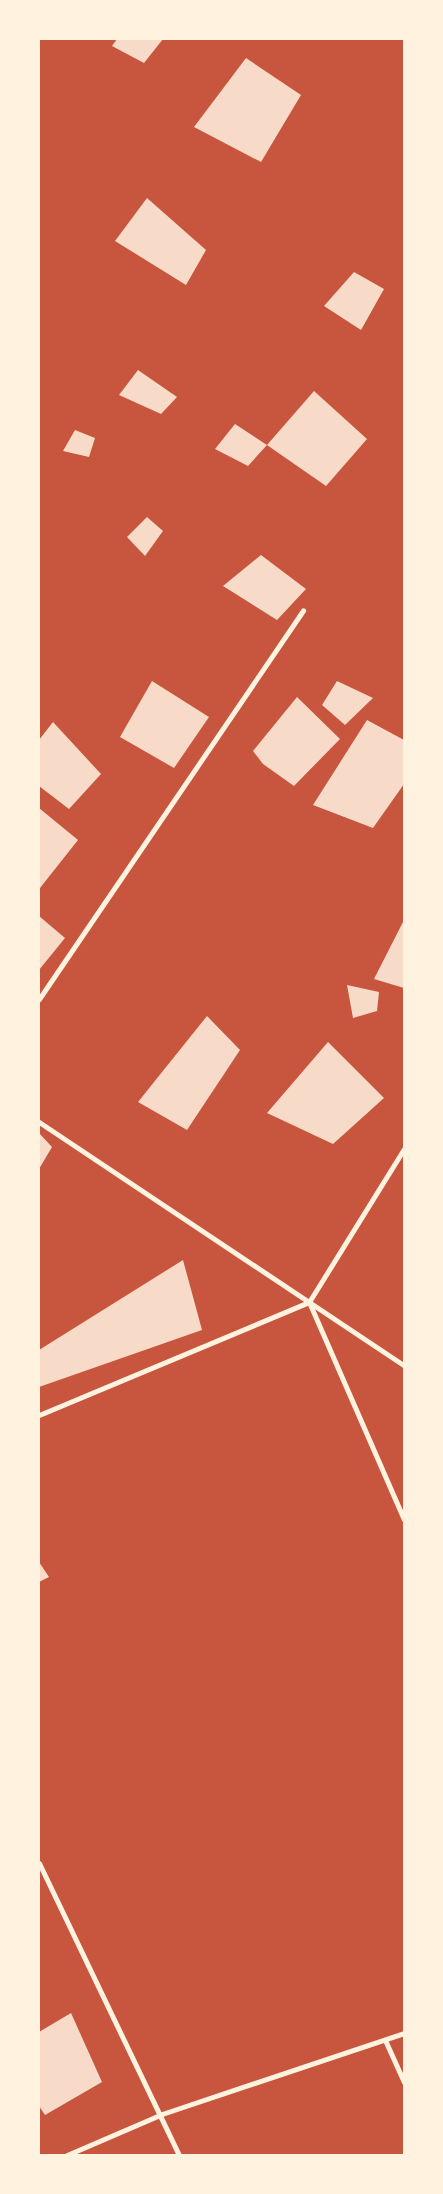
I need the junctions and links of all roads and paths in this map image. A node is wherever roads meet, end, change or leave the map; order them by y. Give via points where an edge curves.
1 (303, 610) dead end
2 (39, 1000) edge
3 (39, 1122) edge
4 (404, 1149) edge
5 (309, 1302) junction
6 (404, 1365) edge
7 (39, 1415) edge
8 (404, 1519) edge
9 (39, 1863) edge
10 (404, 2034) edge
11 (385, 2040) junction
12 (404, 2082) edge
13 (162, 2114) junction
14 (67, 2155) edge
15 (179, 2155) edge

1 - 2 street
3 - 5 street
4 - 5 street
5 - 6 street
5 - 7 street
5 - 8 street
9 - 13 street
10 - 11 street
11 - 12 street
11 - 13 street
13 - 14 street
13 - 15 street

